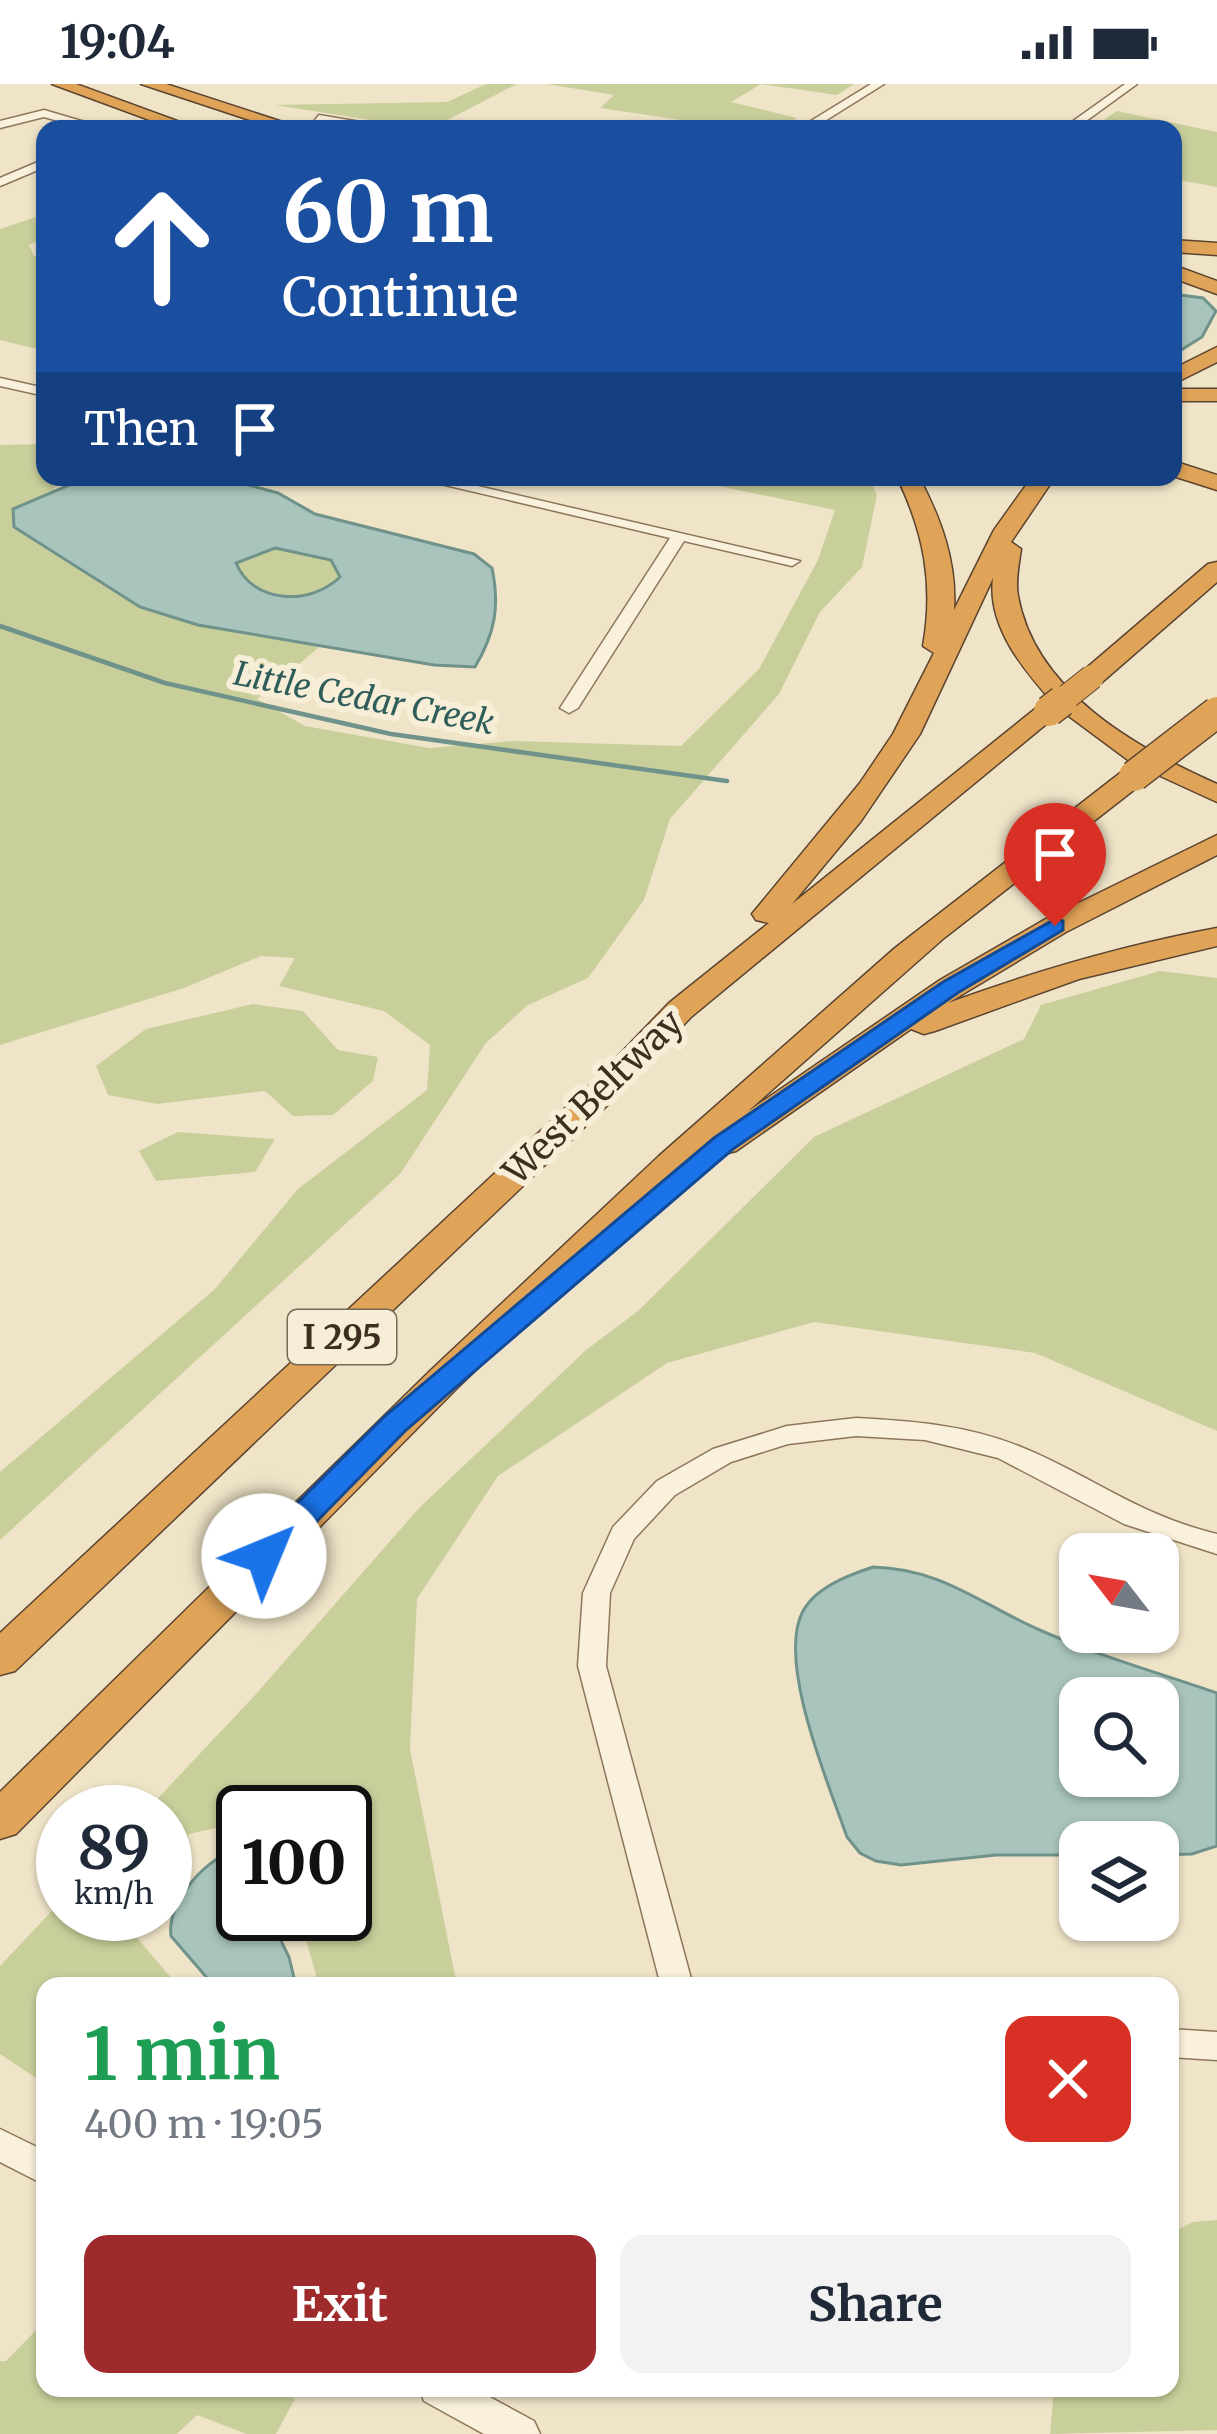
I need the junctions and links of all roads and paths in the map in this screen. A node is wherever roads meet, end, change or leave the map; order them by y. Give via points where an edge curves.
1 (56, 84) edge
2 (879, 84) edge
3 (1132, 84) edge
4 (141, 86) edge
5 (319, 118) dead end
6 (68, 120) edge
7 (138, 120) edge
8 (163, 120) edge
9 (232, 120) edge
10 (263, 120) edge
11 (331, 120) edge
12 (819, 120) edge
13 (1081, 120) edge
14 (0, 125) edge
15 (36, 167) edge
16 (0, 182) edge
17 (1182, 247) edge
18 (1217, 249) edge
19 (1182, 262) edge
20 (1217, 268) edge
21 (1182, 274) edge
22 (1217, 288) edge
23 (1214, 356) edge
24 (1182, 373) edge
25 (0, 382) edge
26 (36, 390) edge
27 (1182, 394) edge
28 (1217, 394) edge
29 (1182, 446) edge
30 (1217, 458) edge
31 (1182, 471) edge
32 (1217, 483) edge
33 (458, 486) edge
34 (913, 486) edge
35 (1036, 486) edge
36 (1037, 486) edge
37 (679, 537) junction
38 (792, 561) dead end
39 (1217, 569) edge
40 (923, 704) junction
41 (569, 708) dead end
42 (1217, 712) edge
43 (1217, 794) edge
44 (1217, 844) edge
45 (1217, 937) edge
46 (680, 1010) junction
47 (851, 1059) junction
48 (395, 1423) junction
49 (1217, 1544) edge
50 (0, 1659) edge
51 (0, 1821) edge
52 (675, 1977) edge
53 (1179, 2044) edge
54 (1217, 2047) edge
55 (0, 2144) edge
56 (36, 2164) edge
57 (452, 2397) edge
58 (510, 2431) edge

1 - 7 highway
1 - 8 highway
2 - 12 street
3 - 13 street
4 - 9 highway
4 - 10 highway
5 - 11 street
6 - 14 street via 44,113
15 - 16 street
17 - 18 highway
19 - 20 highway
21 - 22 highway
23 - 24 highway
25 - 26 street
27 - 28 highway
29 - 30 highway
31 - 32 highway
33 - 37 street
34 - 40 highway via 932,522 944,580
35 - 40 highway via 996,545
36 - 43 highway via 1001,590 1019,642 1066,702 1134,752
37 - 38 street
37 - 41 street
39 - 46 highway, West Beltway / I 295, bridge
40 - 46 highway via 801,877
42 - 48 highway, I 295, bridge via 907,954
44 - 47 highway via 986,966
45 - 47 highway via 1130,953 988,998
46 - 50 highway, West Beltway / I 295
47 - 48 highway via 724,1144
48 - 51 highway, I 295
49 - 52 street via 1164,1530 989,1445 886,1426 789,1433 698,1466 661,1491 608,1558 589,1634
53 - 54 street
55 - 56 street
57 - 58 street

